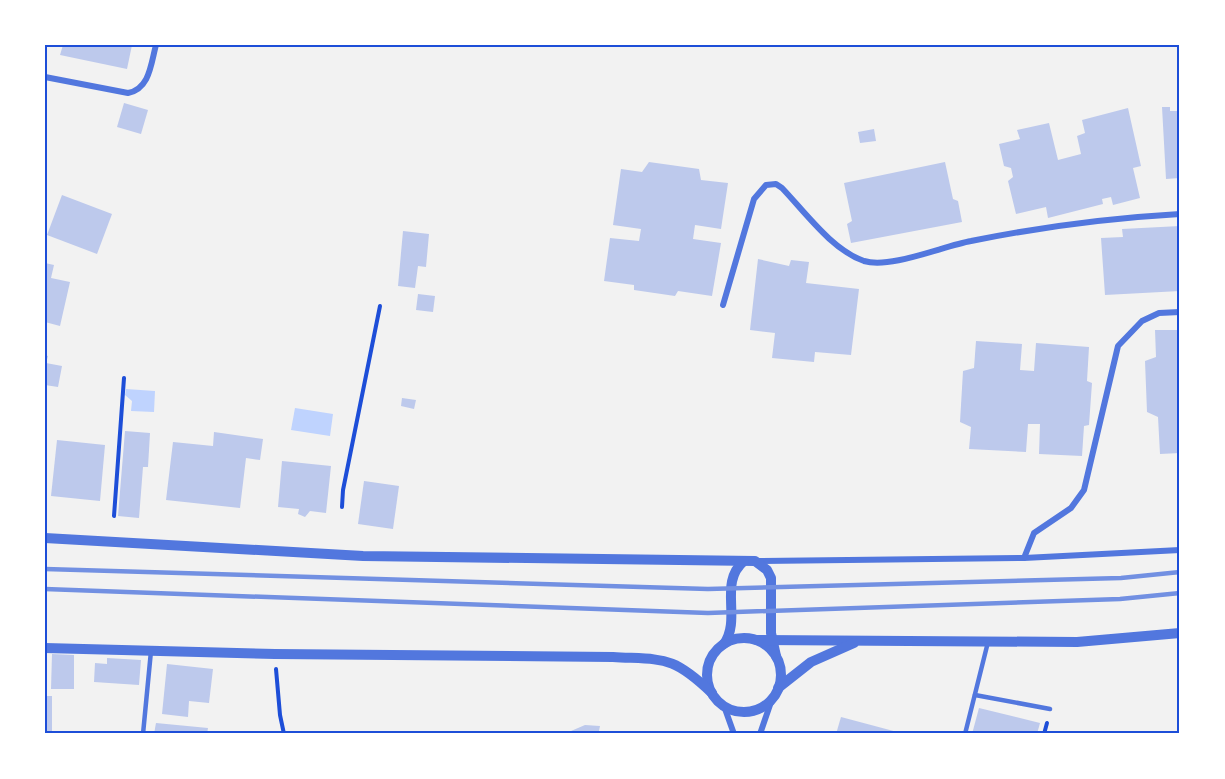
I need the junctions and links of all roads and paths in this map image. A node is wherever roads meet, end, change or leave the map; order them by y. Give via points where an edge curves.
1 (156, 45) edge
2 (45, 77) edge
3 (1180, 213) edge
4 (723, 305) dead end
5 (380, 306) dead end
6 (1180, 312) edge
7 (124, 378) dead end
8 (342, 507) dead end
9 (114, 516) dead end
10 (45, 538) edge
11 (1180, 550) edge
12 (1024, 558) junction
13 (750, 561) junction
14 (784, 561) junction
15 (771, 578) junction
16 (1180, 633) edge
17 (772, 639) junction
18 (756, 640) junction
19 (857, 642) junction
20 (988, 642) junction
21 (724, 644) junction
22 (45, 648) edge
23 (151, 651) junction
24 (274, 654) junction
25 (776, 656) junction
26 (778, 688) junction
27 (712, 693) junction
28 (975, 695) junction
29 (772, 699) junction
30 (724, 706) junction
31 (1050, 710) dead end
32 (143, 734) edge
33 (284, 734) edge
34 (734, 734) edge
35 (760, 734) edge
36 (965, 734) edge

1 - 2 street via 145,83 136,91 128,93
3 - 4 street via 1110,218 982,239 884,263 865,261 844,250 782,188 766,185 754,199
5 - 8 path via 342,490
6 - 12 street via 1159,313 1142,321 1118,346 1084,490 1071,508 1034,533
7 - 9 path
10 - 13 street via 363,556
11 - 12 street
12 - 14 street
13 - 14 street
13 - 15 street via 767,570
13 - 21 street via 736,568 731,579 730,628
14 - 15 street
15 - 17 street
16 - 20 street via 1077,642
17 - 18 street
17 - 19 street
17 - 25 street
18 - 21 street via 745,638
18 - 25 street
19 - 20 street
19 - 26 street via 812,662
20 - 28 lane
21 - 27 street via 714,652 707,669
22 - 23 street
23 - 24 street
23 - 32 lane
24 - 27 street via 667,660 689,672
24 - 33 path
25 - 26 street via 781,675
26 - 29 street
27 - 30 street
28 - 31 lane
28 - 36 lane
29 - 30 street via 753,711
29 - 35 street
30 - 34 street

